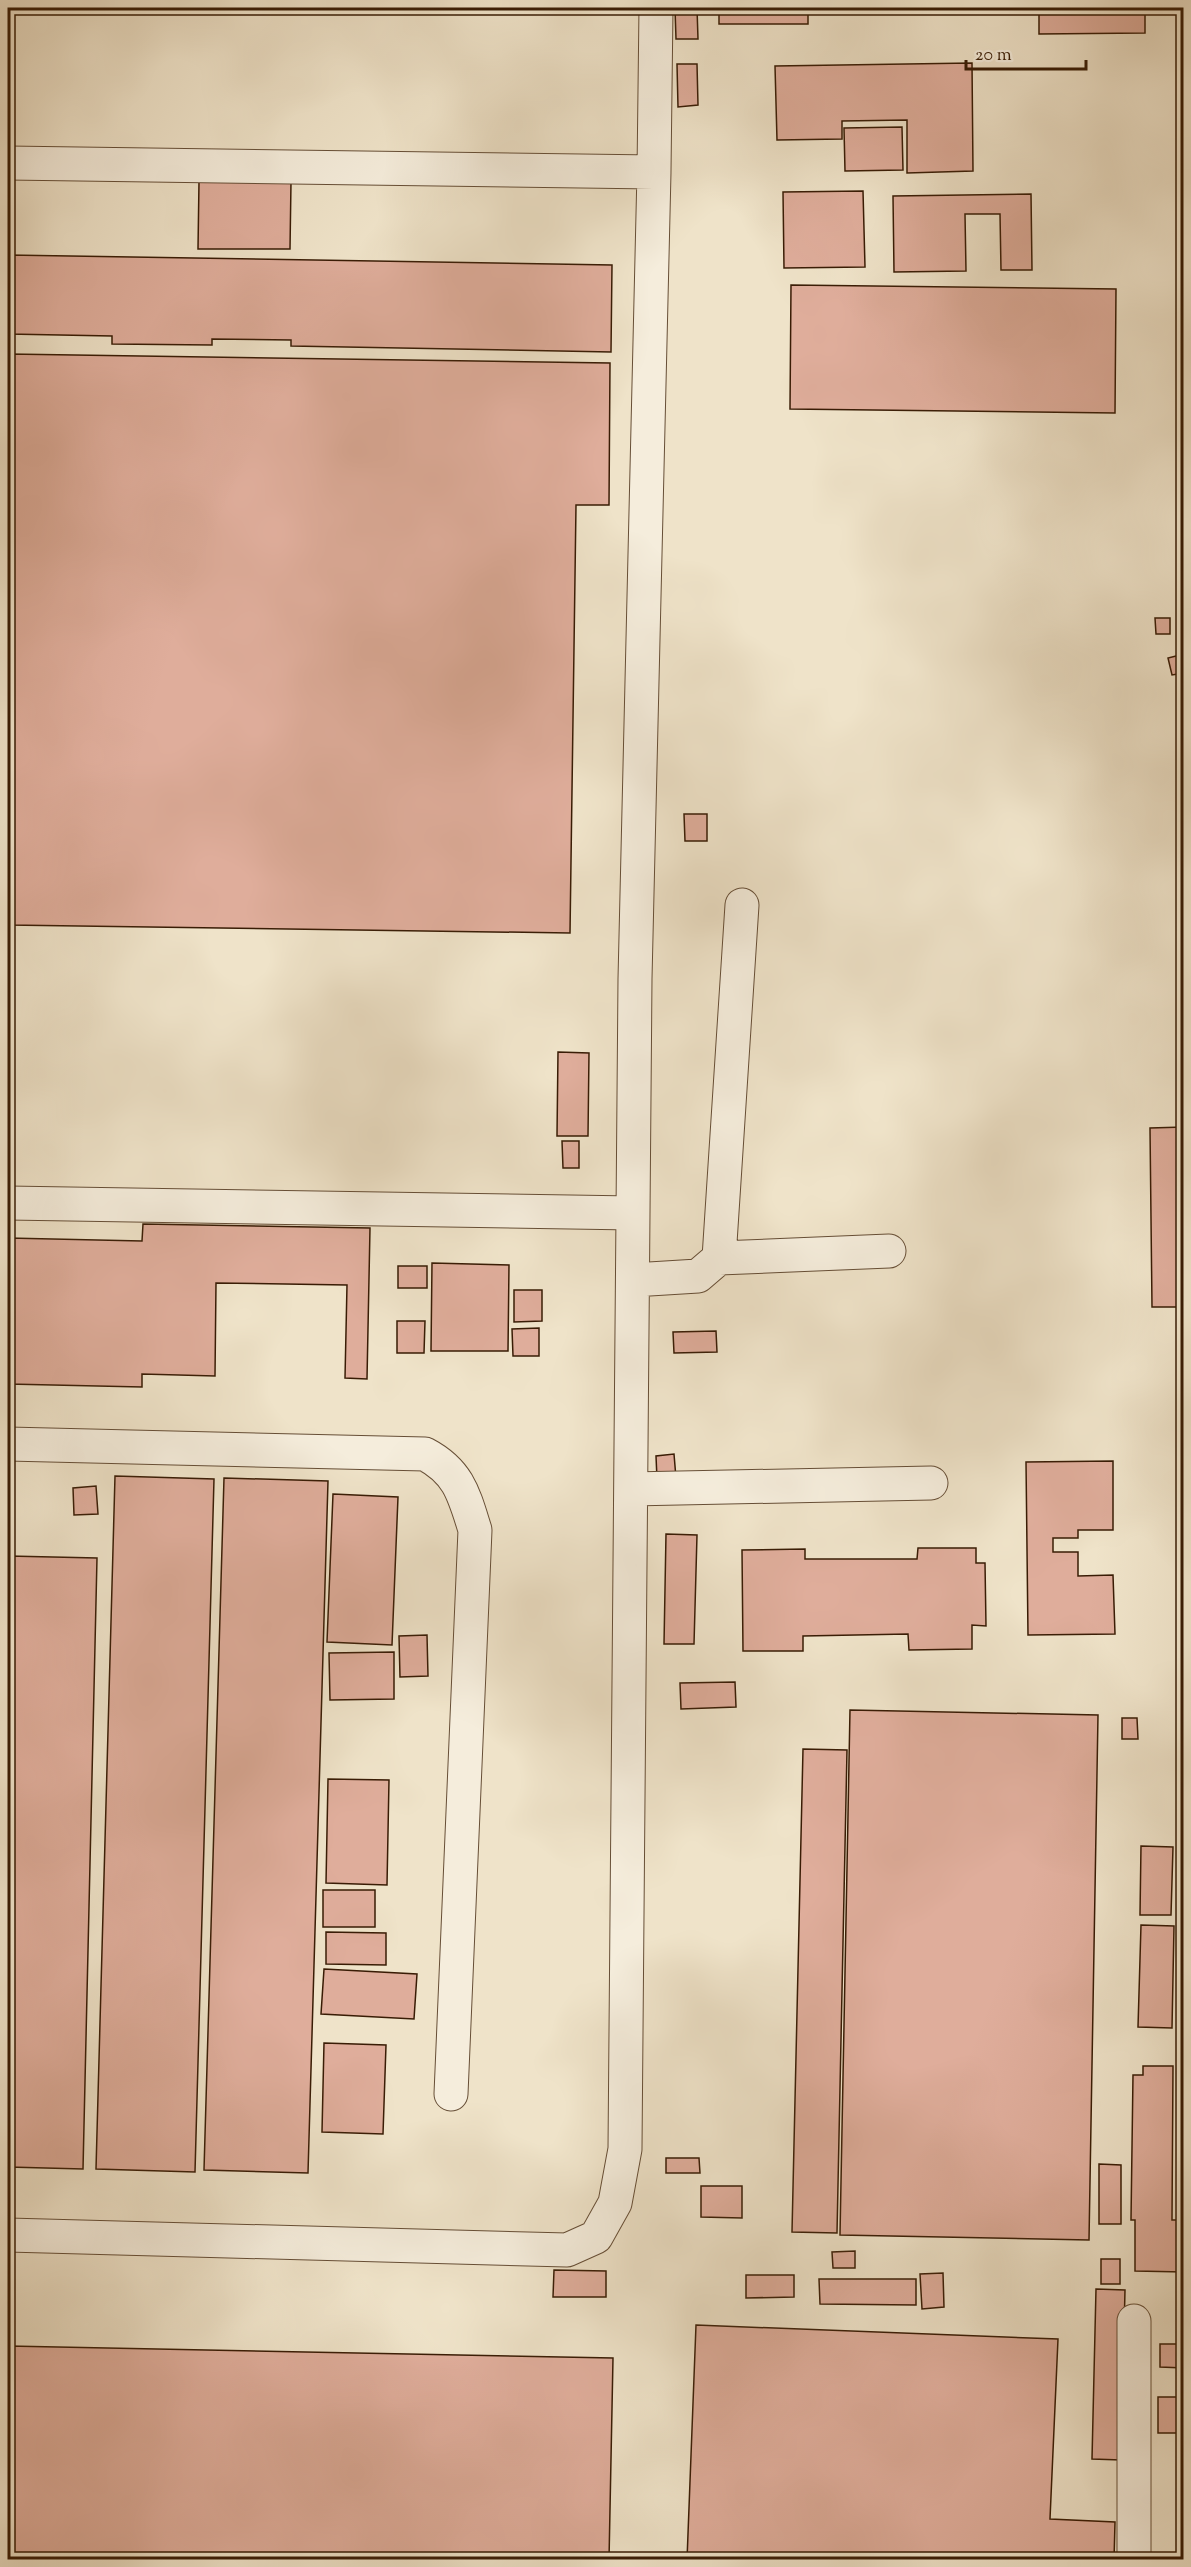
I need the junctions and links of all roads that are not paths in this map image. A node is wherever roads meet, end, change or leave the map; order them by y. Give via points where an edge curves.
1 (656, 8) edge
2 (8, 163) edge
3 (654, 172) junction
4 (742, 905) dead end
5 (8, 1203) edge
6 (633, 1213) junction
7 (889, 1251) dead end
8 (719, 1258) junction
9 (633, 1280) junction
10 (8, 1444) edge
11 (931, 1483) dead end
12 (631, 1489) junction
13 (451, 2094) dead end
14 (8, 2235) edge
15 (1134, 2321) dead end
16 (1134, 2559) edge

1 - 3 street
2 - 3 street
3 - 6 street
4 - 8 street
5 - 6 street
6 - 9 street
7 - 8 street
8 - 9 street via 698,1276
9 - 12 street
10 - 13 street via 425,1454 454,1476 475,1530
11 - 12 street
12 - 14 street via 625,2149 615,2203 596,2237 567,2250
15 - 16 street

